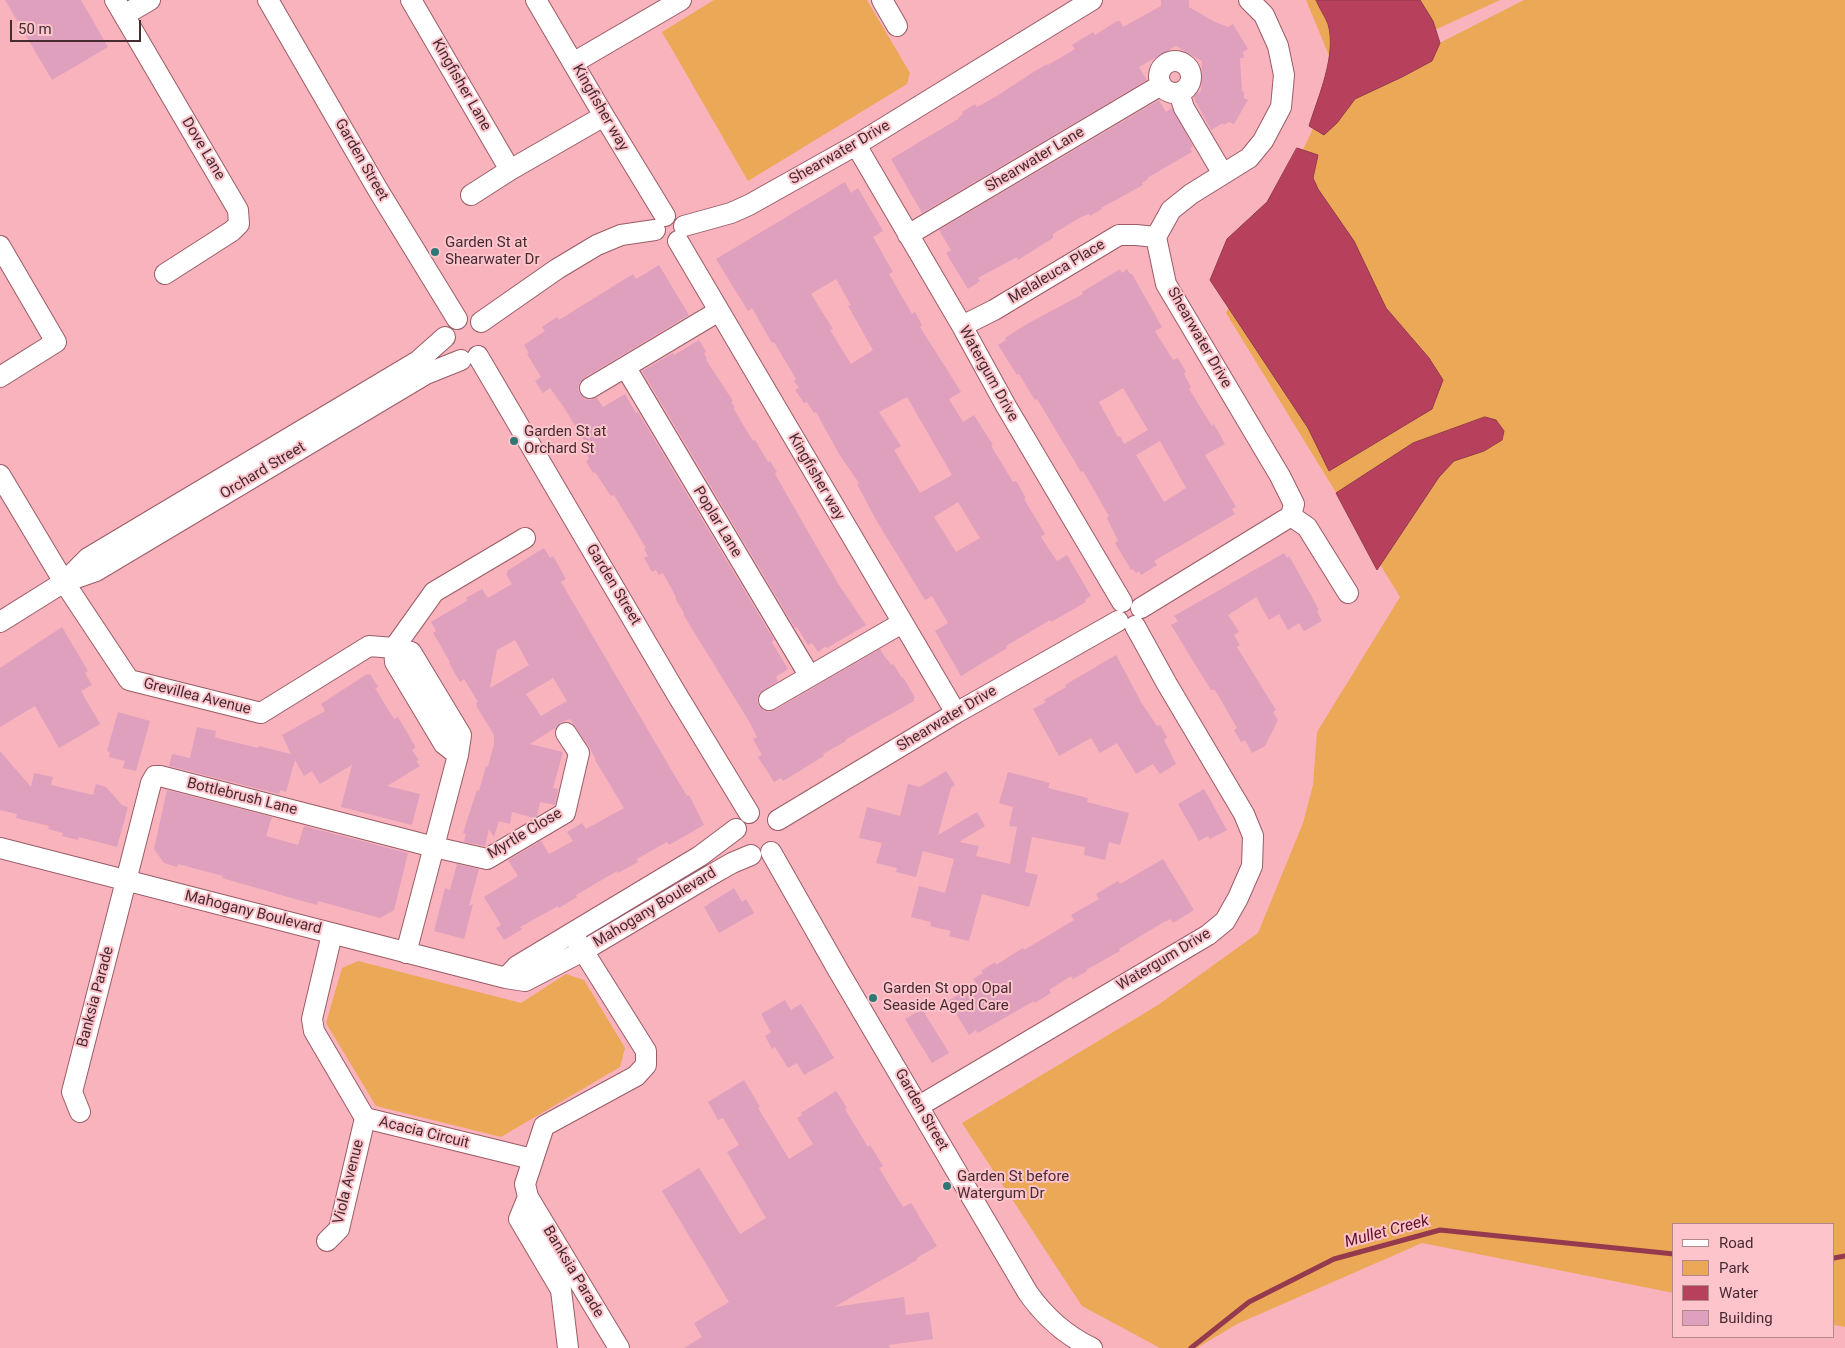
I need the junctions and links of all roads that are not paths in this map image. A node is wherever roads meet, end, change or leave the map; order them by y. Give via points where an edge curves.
1 (150, 0) edge
2 (268, 0) edge
3 (411, 0) edge
4 (536, 0) edge
5 (682, 0) edge
6 (882, 0) edge
7 (1092, 0) edge
8 (1249, 0) edge
9 (119, 8) edge
10 (897, 26) dead end
11 (573, 63) junction
12 (1161, 85) junction
13 (1179, 93) junction
14 (604, 116) junction
15 (856, 144) junction
16 (510, 170) junction
17 (1223, 174) junction
18 (471, 195) dead end
19 (660, 223) junction
20 (681, 234) junction
21 (908, 235) junction
22 (1156, 237) junction
23 (0, 246) edge
24 (165, 274) dead end
25 (719, 311) junction
26 (457, 319) junction
27 (962, 326) junction
28 (445, 337) junction
29 (479, 344) junction
30 (626, 368) junction
31 (0, 377) edge
32 (590, 388) dead end
33 (0, 475) edge
34 (1291, 516) junction
35 (525, 538) dead end
36 (64, 582) junction
37 (1348, 593) dead end
38 (1129, 614) junction
39 (0, 622) edge
40 (902, 623) junction
41 (394, 648) junction
42 (810, 676) junction
43 (769, 700) dead end
44 (956, 713) junction
45 (566, 733) dead end
46 (749, 813) junction
47 (778, 820) junction
48 (736, 829) junction
49 (434, 847) junction
50 (0, 848) edge
51 (771, 852) junction
52 (751, 855) junction
53 (127, 881) junction
54 (572, 933) junction
55 (332, 934) junction
56 (583, 951) junction
57 (406, 953) junction
58 (506, 978) junction
59 (919, 1106) junction
60 (80, 1112) dead end
61 (365, 1118) junction
62 (532, 1159) junction
63 (527, 1191) junction
64 (327, 1242) dead end
65 (568, 1348) edge
66 (619, 1348) edge
67 (1092, 1348) edge

1 - 9 street
2 - 26 street, Garden Street
3 - 16 street, Kingfisher Lane
4 - 11 street, Kingfisher way
5 - 11 street
6 - 10 street
7 - 15 street, Shearwater Drive
8 - 17 street via 1264,14 1278,46 1284,75 1281,107 1263,141 1249,158
9 - 24 street, Dove Lane via 238,210 238,224 232,231
11 - 14 street, Kingfisher way
12 - 13 street via 1170,93
12 - 13 street via 1160,73 1166,64 1184,63 1192,78 1187,89
12 - 21 street, Shearwater Lane
13 - 17 street via 1184,108
14 - 16 street
14 - 19 street, Kingfisher way
15 - 20 street, Shearwater Drive via 749,205
15 - 21 street, Watergum Drive
16 - 18 street
17 - 22 street via 1171,210
19 - 20 street via 677,216
19 - 29 street via 597,245 557,269
20 - 25 street, Kingfisher way
21 - 27 street, Watergum Drive
22 - 27 street, Melaleuca Place via 1119,235
22 - 34 street, Shearwater Drive via 1166,284 1280,476 1294,504
23 - 31 street via 56,342
25 - 30 street
25 - 40 street, Kingfisher way
26 - 28 street
26 - 29 street via 470,317
27 - 38 street, Watergum Drive
28 - 29 street via 448,350 454,356
28 - 36 street, Orchard Street via 418,361 88,558
29 - 36 street, Orchard Street via 96,571
29 - 46 street, Garden Street via 680,700
30 - 32 street
30 - 42 street, Poplar Lane
33 - 36 street, Grevillea Avenue
34 - 37 street via 1307,528
34 - 38 street, Shearwater Drive
35 - 41 street via 434,592
36 - 39 street, Orchard Street
36 - 41 street, Grevillea Avenue via 129,680 261,713 369,646
38 - 44 street, Shearwater Drive
38 - 59 street, Watergum Drive via 1244,814 1253,836 1252,866 1225,921 1208,935
40 - 42 street
40 - 44 street, Kingfisher way
41 - 49 street via 395,662 444,744 458,755
42 - 43 street
44 - 47 street, Shearwater Drive
45 - 49 street, Myrtle Close via 579,753 565,813 487,859
46 - 47 street via 763,811
46 - 48 street via 740,820
47 - 51 street via 781,838 777,848
48 - 52 street via 738,844
48 - 54 street, Mahogany Boulevard via 700,856
49 - 53 street, Bottlebrush Lane via 155,776
49 - 57 street
50 - 53 street, Mahogany Boulevard
51 - 52 street
51 - 59 street, Garden Street
52 - 56 street, Mahogany Boulevard
53 - 55 street, Mahogany Boulevard
53 - 60 street, Banksia Parade via 72,1092
54 - 56 street
54 - 58 street, Mahogany Boulevard via 517,966
55 - 57 street, Mahogany Boulevard
55 - 61 street, Acacia Circuit via 312,1019 314,1031
56 - 58 street, Mahogany Boulevard via 526,981
56 - 62 street via 646,1052 646,1064 636,1076 544,1126
57 - 58 street, Mahogany Boulevard
59 - 67 street, Garden Street via 1033,1299 1062,1331
61 - 62 street, Acacia Circuit
61 - 64 street, Viola Avenue via 339,1228
62 - 63 street
63 - 65 street, Banksia Parade via 519,1219 561,1290
63 - 66 street, Banksia Parade

